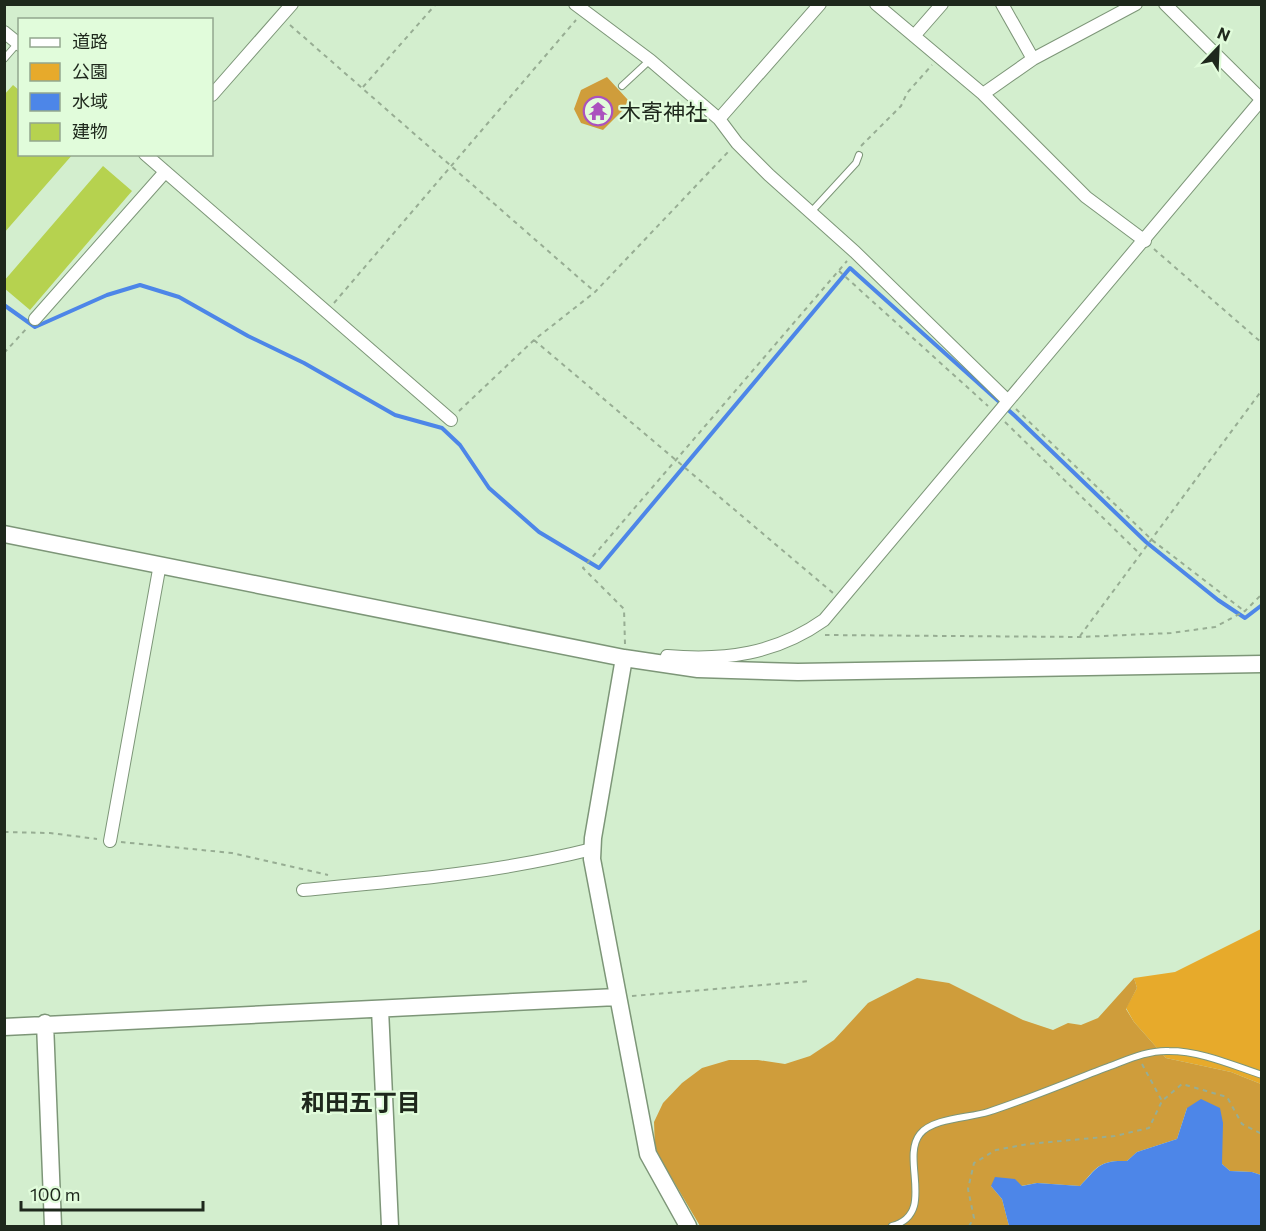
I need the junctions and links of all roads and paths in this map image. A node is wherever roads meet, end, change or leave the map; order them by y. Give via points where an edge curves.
1 (292, 4) edge
2 (436, 4) edge
3 (820, 4) edge
4 (876, 4) edge
5 (942, 4) edge
6 (1002, 4) edge
7 (1136, 4) edge
8 (1165, 4) edge
9 (580, 8) edge
10 (281, 17) junction
11 (4, 32) edge
12 (914, 36) junction
13 (18, 45) edge
14 (938, 55) junction
15 (4, 59) edge
16 (1033, 59) junction
17 (650, 60) junction
18 (622, 86) dead end
19 (363, 87) junction
20 (213, 94) edge
21 (983, 94) junction
22 (719, 119) junction
23 (737, 143) junction
24 (859, 155) joint
25 (152, 157) edge
26 (450, 164) junction
27 (165, 172) junction
28 (810, 212) junction
29 (1145, 241) junction
30 (855, 252) junction
31 (595, 292) junction
32 (326, 312) junction
33 (34, 319) joint
34 (534, 340) junction
35 (1262, 343) edge
36 (4, 353) edge
37 (1262, 390) edge
38 (1008, 401) junction
39 (451, 420) joint
40 (675, 462) junction
41 (4, 534) edge
42 (1152, 540) junction
43 (160, 564) junction
44 (1262, 594) edge
45 (842, 601) junction
46 (1245, 611) junction
47 (804, 635) junction
48 (1080, 637) junction
49 (624, 658) junction
50 (664, 663) junction
51 (1262, 664) edge
52 (4, 832) edge
53 (110, 841) junction
54 (592, 849) junction
55 (334, 876) dead end
56 (303, 890) dead end
57 (811, 981) dead end
58 (617, 997) junction
59 (380, 1009) junction
60 (45, 1023) junction
61 (4, 1027) edge
62 (1139, 1056) junction
63 (1262, 1075) edge
64 (1162, 1101) junction
65 (1262, 1134) edge
66 (54, 1227) edge
67 (390, 1227) edge
68 (688, 1227) edge
69 (892, 1227) edge
70 (969, 1227) edge

1 - 10 street
2 - 19 path
3 - 22 street
4 - 12 street
5 - 12 street
6 - 16 street
7 - 16 street
8 - 29 street via 1262,99
9 - 17 street
9 - 26 path
10 - 19 path
10 - 20 street
11 - 13 street
12 - 14 street
13 - 15 lane
14 - 21 street
14 - 24 path via 901,106 864,140
16 - 21 street
17 - 18 lane
17 - 22 street
19 - 26 path
21 - 29 street via 1086,197
22 - 23 street
23 - 28 street
23 - 31 path
24 - 28 lane
25 - 27 street
26 - 31 path
26 - 32 path
27 - 32 street
27 - 33 street
28 - 30 street
29 - 35 path
29 - 38 street
30 - 38 street
30 - 40 path
31 - 34 path
32 - 39 street
33 - 36 path
34 - 39 path
34 - 40 path
37 - 42 path
38 - 42 path
38 - 45 street
40 - 45 path
40 - 49 path via 583,568 624,609
41 - 43 street
42 - 46 path
42 - 48 path
43 - 49 street
43 - 53 street
44 - 46 path
45 - 47 street
46 - 48 path via 1215,627
47 - 48 path
47 - 50 street via 750,655 697,659 667,656
49 - 50 street
49 - 54 street
50 - 51 street via 698,669 798,672
52 - 53 path
53 - 55 path via 232,853
54 - 56 street via 549,860 427,879
54 - 58 street
57 - 58 path
58 - 59 street
58 - 68 street via 648,1154
59 - 60 street
59 - 67 street
60 - 61 street
60 - 66 street
62 - 63 lane via 1168,1050 1197,1054
62 - 64 path
62 - 69 lane via 988,1112 921,1132 915,1141 915,1205 902,1224
64 - 65 path via 1182,1084 1227,1097 1242,1124
64 - 70 path via 1149,1128 1115,1136 996,1150 974,1163 968,1189 974,1218

